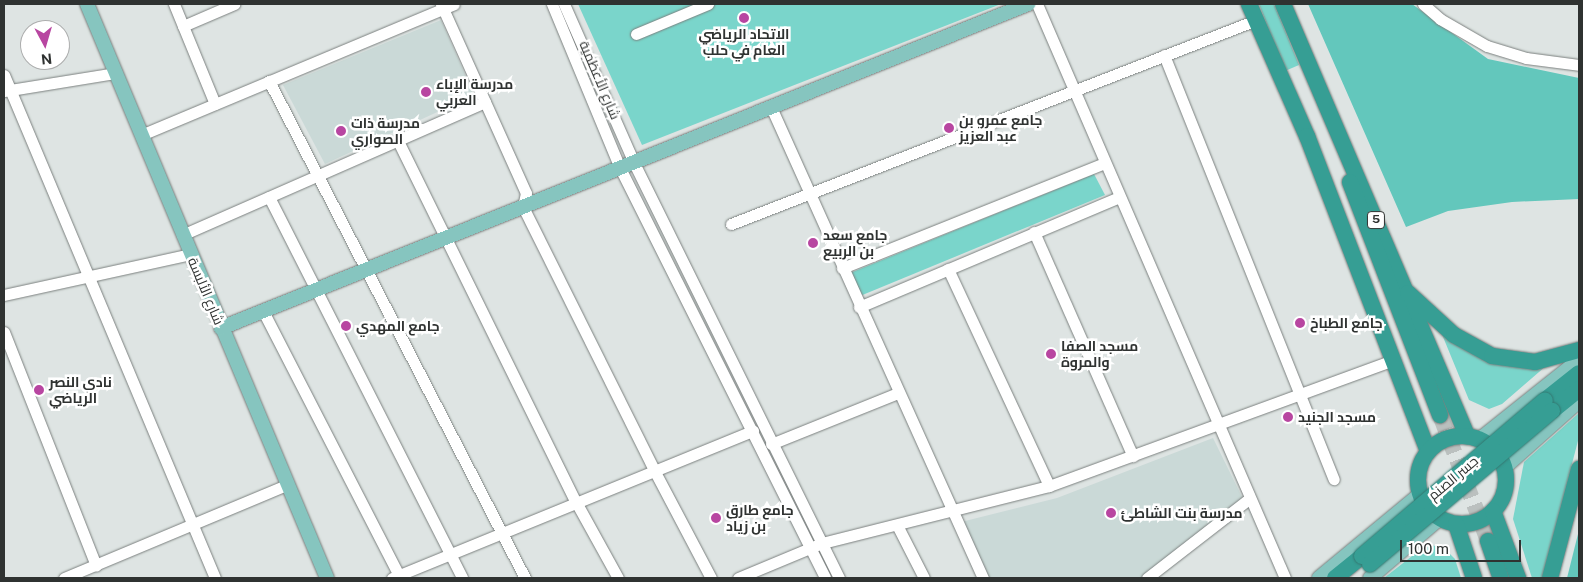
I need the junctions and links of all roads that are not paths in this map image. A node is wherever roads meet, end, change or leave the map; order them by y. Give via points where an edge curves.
1 (86, 4) edge
2 (174, 4) edge
3 (234, 4) edge
4 (552, 4) edge
5 (564, 4) edge
6 (708, 4) edge
7 (1028, 4) edge
8 (1037, 4) edge
9 (1249, 4) edge
10 (1284, 4) edge
11 (1423, 4) edge
12 (446, 5) edge
13 (1256, 20) junction
14 (183, 26) junction
15 (636, 34) dead end
16 (1164, 55) junction
17 (1579, 65) edge
18 (115, 73) junction
19 (4, 75) edge
20 (269, 81) junction
21 (7, 91) edge
22 (1074, 91) junction
23 (485, 102) junction
24 (215, 104) junction
25 (772, 107) junction
26 (1331, 113) junction
27 (141, 135) junction
28 (1307, 136) junction
29 (398, 141) junction
30 (634, 162) junction
31 (1105, 163) junction
32 (620, 168) junction
33 (319, 176) junction
34 (808, 194) junction
35 (1119, 196) junction
36 (268, 197) junction
37 (523, 207) junction
38 (731, 224) dead end
39 (1034, 232) junction
40 (182, 235) junction
41 (445, 238) junction
42 (190, 254) junction
43 (842, 268) junction
44 (368, 269) junction
45 (948, 269) junction
46 (89, 276) junction
47 (316, 290) junction
48 (1405, 290) junction
49 (4, 295) edge
50 (859, 307) junction
51 (263, 311) junction
52 (221, 328) junction
53 (4, 332) edge
54 (1579, 350) edge
55 (1394, 360) junction
56 (1579, 360) edge
57 (1579, 373) edge
58 (1579, 389) edge
59 (898, 393) junction
60 (1300, 394) junction
61 (1579, 401) edge
62 (1548, 406) junction
63 (1216, 425) junction
64 (753, 431) junction
65 (1473, 438) junction
66 (771, 444) junction
67 (1428, 451) junction
68 (1133, 456) junction
69 (1505, 468) junction
70 (1579, 469) edge
71 (654, 470) junction
72 (1334, 479) dead end
73 (286, 485) junction
74 (1049, 486) junction
75 (1420, 494) junction
76 (1249, 499) junction
77 (576, 502) junction
78 (952, 511) junction
79 (1493, 511) junction
80 (1440, 518) junction
81 (192, 524) junction
82 (1456, 524) junction
83 (896, 525) junction
84 (504, 534) junction
85 (822, 544) junction
86 (810, 549) junction
87 (450, 554) junction
88 (96, 565) junction
89 (1367, 566) edge
90 (397, 577) edge
91 (64, 578) edge
92 (215, 578) edge
93 (327, 578) edge
94 (462, 578) edge
95 (525, 578) edge
96 (618, 578) edge
97 (712, 578) edge
98 (738, 578) edge
99 (825, 578) edge
100 (839, 578) edge
101 (924, 578) edge
102 (983, 578) edge
103 (1147, 578) edge
104 (1286, 578) edge
105 (1320, 578) edge
106 (1335, 578) edge
107 (1352, 578) edge
108 (1474, 578) edge
109 (1490, 578) edge
110 (1501, 578) edge
111 (1518, 578) edge
112 (1550, 578) edge

1 - 18 main road, شارع الألبسة
2 - 14 street
3 - 14 street
4 - 32 street, شارع الأعظمية
5 - 30 street
6 - 15 street
7 - 25 main road
8 - 22 street
9 - 13 highway, 5
10 - 26 highway, 5
11 - 17 street via 1440,19 1487,46 1526,58
12 - 20 street
12 - 23 street
13 - 16 street
13 - 28 highway, 5
14 - 24 street
16 - 22 street
16 - 60 street
18 - 21 street
18 - 27 main road, شارع الألبسة
19 - 21 street
20 - 24 street
20 - 33 street
21 - 46 street
22 - 31 street
22 - 34 street
23 - 29 street
23 - 37 street via 526,193
24 - 27 street
25 - 30 main road
25 - 34 street
26 - 28 highway, 5 via 1356,202 1436,417 1343,205
26 - 48 highway, 5
27 - 40 main road, شارع الألبسة
28 - 55 highway, 5
29 - 33 street
29 - 41 street
30 - 32 main road
30 - 66 street
31 - 35 street
31 - 43 street
32 - 37 main road
32 - 64 street, شارع الأعظمية
33 - 36 street
33 - 44 street
34 - 38 street
34 - 43 street
35 - 39 street
35 - 63 street
36 - 40 street
36 - 47 street
37 - 41 main road
37 - 71 street
39 - 45 street
39 - 68 street
40 - 42 main road, شارع الألبسة
41 - 44 main road
41 - 77 street
42 - 46 street
42 - 52 main road, شارع الألبسة
43 - 50 street
44 - 47 main road
44 - 84 street
45 - 50 street
45 - 74 street
46 - 49 street
46 - 81 street
47 - 51 main road
47 - 87 street
48 - 54 highway via 1454,335 1492,356 1535,362
48 - 65 highway, 5
50 - 59 street
51 - 52 main road
51 - 90 street
52 - 73 main road, شارع الألبسة
53 - 88 street
55 - 60 street
55 - 67 highway, 5
56 - 65 main road
57 - 62 highway
58 - 62 highway
59 - 66 street
59 - 78 street
60 - 63 street
60 - 72 street
61 - 69 main road
62 - 89 highway, جسر الصنم, bridge
63 - 68 street
63 - 76 street
64 - 71 street
64 - 86 street, شارع الأعظمية
65 - 67 highway via 1442,440
65 - 69 highway via 1499,456
66 - 85 street
67 - 75 highway via 1419,468
68 - 74 street
69 - 79 highway via 1505,491
70 - 112 highway
71 - 77 street
71 - 97 street
73 - 81 street
73 - 93 main road, شارع الألبسة
74 - 78 street
75 - 80 highway via 1430,510
75 - 105 main road
76 - 103 street
76 - 104 street
77 - 84 street
77 - 96 street
78 - 83 street
78 - 102 street
79 - 82 highway via 1476,522
79 - 111 highway
80 - 82 highway
80 - 89 main road
81 - 88 street
81 - 92 street
82 - 108 highway
83 - 85 street
83 - 101 street
84 - 87 street
84 - 95 street
85 - 86 street
85 - 100 street
86 - 98 street
86 - 99 street, شارع الأعظمية
87 - 90 street
87 - 94 street
88 - 91 street
89 - 106 highway
89 - 107 highway
109 - 110 highway via 1483,542

